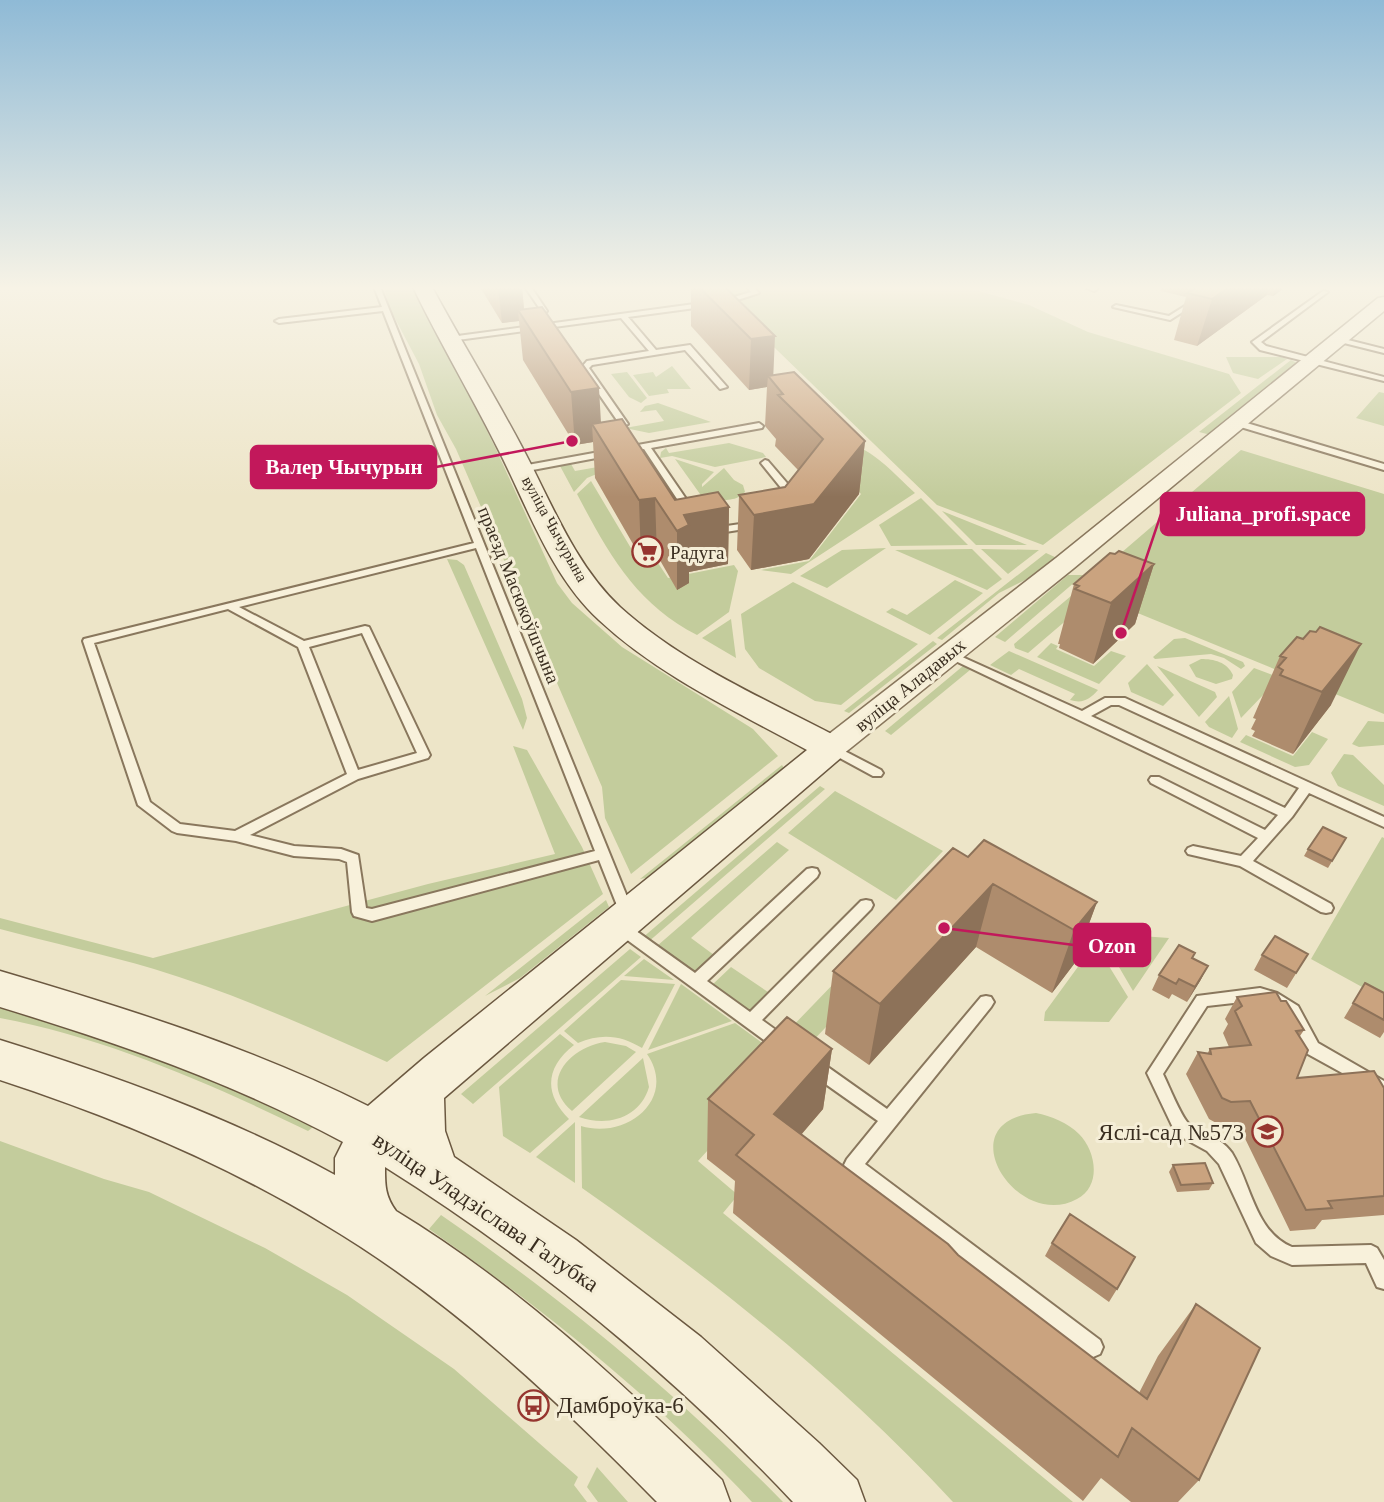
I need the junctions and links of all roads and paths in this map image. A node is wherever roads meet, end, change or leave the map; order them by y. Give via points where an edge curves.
1 (404, 357) edge
2 (460, 357) edge
3 (624, 357) edge
4 (696, 357) edge
5 (1294, 357) edge
6 (1317, 357) edge
7 (1311, 362) junction
8 (1384, 379) edge
9 (723, 387) dead end
10 (1237, 422) junction
11 (624, 424) edge
12 (759, 426) dead end
13 (646, 446) junction
14 (765, 463) dead end
15 (1384, 467) edge
16 (522, 469) junction
17 (773, 507) edge
18 (766, 516) edge
19 (693, 517) edge
20 (701, 528) edge
21 (480, 544) junction
22 (228, 605) junction
23 (303, 645) junction
24 (949, 654) junction
25 (1083, 716) junction
26 (831, 748) junction
27 (877, 773) dead end
28 (355, 776) junction
29 (1155, 780) dead end
30 (1307, 787) junction
31 (1287, 814) junction
32 (1384, 822) edge
33 (236, 836) junction
34 (1267, 836) junction
35 (1193, 851) dead end
36 (603, 854) junction
37 (1244, 862) junction
38 (812, 873) dead end
39 (866, 905) dead end
40 (1326, 908) dead end
41 (622, 921) junction
42 (696, 982) junction
43 (0, 989) edge
44 (986, 1002) dead end
45 (751, 1021) junction
46 (0, 1060) edge
47 (431, 1087) junction
48 (1384, 1088) edge
49 (889, 1120) junction
50 (372, 1144) junction
51 (435, 1172) junction
52 (287, 1176) junction
53 (378, 1228) junction
54 (1384, 1280) edge
55 (1093, 1347) dead end
56 (700, 1502) edge
57 (835, 1502) edge

1 - 21 lane, праезд Масюкоўшчына
2 - 16 main road, вуліца Чычурына
3 - 11 lane via 585,368
4 - 9 lane
5 - 7 lane
6 - 7 street, вуліца Аладавых
7 - 8 lane
7 - 10 street, вуліца Аладавых
10 - 15 lane
10 - 24 street, вуліца Аладавых
12 - 13 lane
13 - 16 lane
13 - 19 lane
14 - 17 lane via 787,489
16 - 26 main road, вуліца Чычурына via 571,562 609,613 673,659
18 - 20 lane via 759,524 710,532
21 - 22 lane
21 - 36 lane, праезд Масюкоўшчына
22 - 23 lane
22 - 33 lane via 88,641 144,805 177,828
23 - 28 lane
23 - 28 lane via 365,629 424,755
24 - 25 lane
24 - 26 street, вуліца Аладавых
25 - 30 lane via 1109,701 1121,701
25 - 31 lane
26 - 27 lane
26 - 41 main road, вуліца Аладавых
28 - 33 lane
29 - 34 lane
30 - 31 lane
30 - 32 lane
31 - 34 lane
33 - 36 lane via 294,851 353,859 359,912 372,915
34 - 37 lane
35 - 37 lane
36 - 41 lane, праезд Масюкоўшчына
37 - 40 lane
38 - 42 lane
39 - 45 lane
41 - 42 lane
41 - 47 main road, вуліца Аладавых
42 - 45 lane
43 - 50 main road, вуліца Уладзіслава Галубка via 114,1022 229,1065
44 - 49 lane
45 - 49 lane
46 - 52 main road via 150,1112
47 - 50 main road, вуліца Аладавых
47 - 51 main road via 421,1131
48 - 54 lane via 1312,1048 1293,1011 1260,994 1202,1000 1155,1073 1182,1129 1213,1145 1225,1158 1262,1237 1292,1256 1371,1254
49 - 55 lane via 853,1165
50 - 51 main road, вуліца Уладзіслава Галубка
50 - 52 main road, вуліца Аладавых via 314,1175
50 - 53 main road via 362,1206
51 - 57 main road, вуліца Уладзіслава Галубка via 656,1333 739,1406
52 - 53 main road
53 - 56 main road via 526,1339

